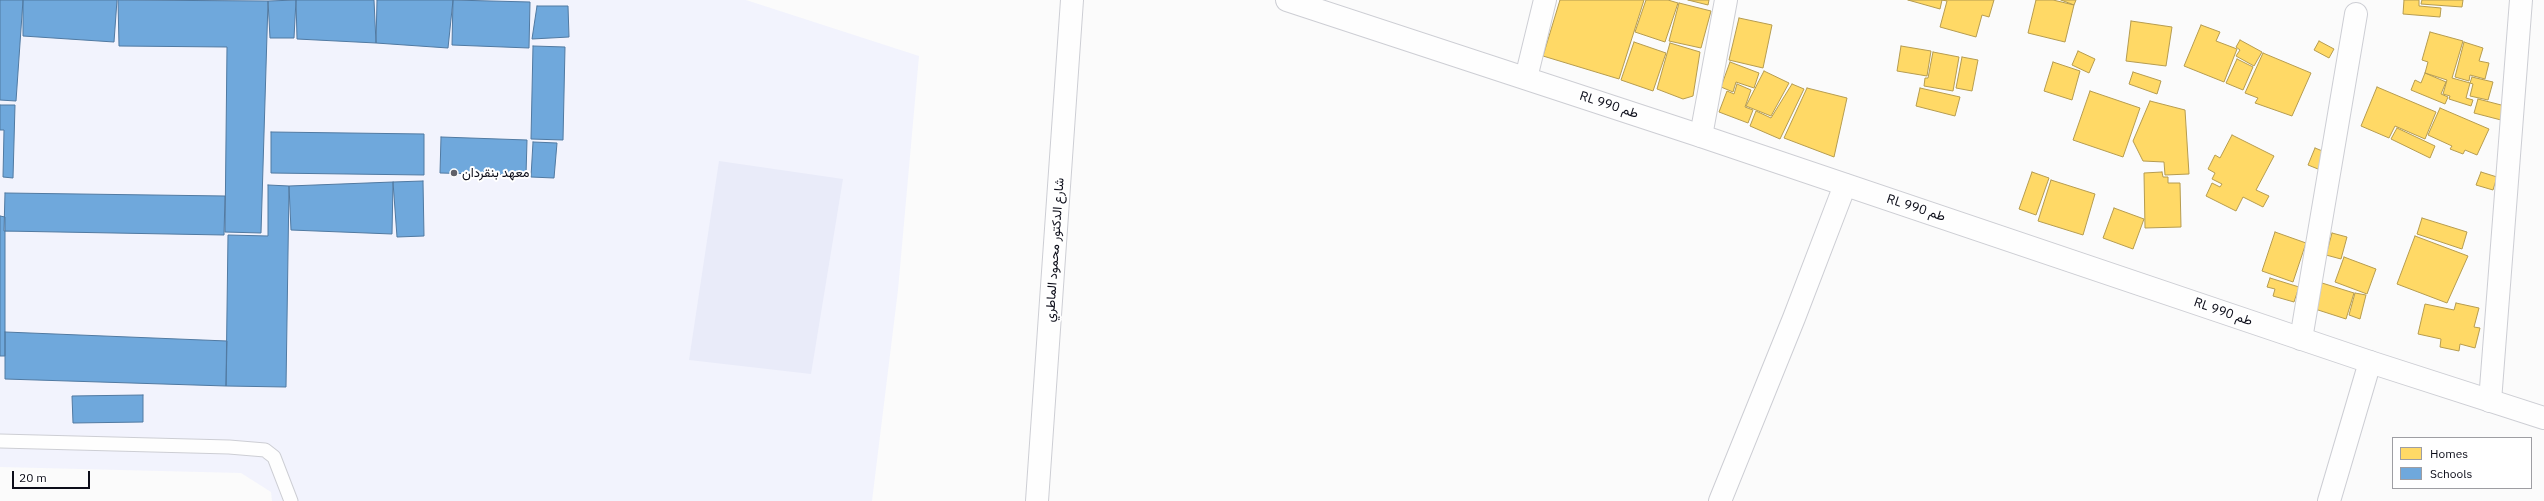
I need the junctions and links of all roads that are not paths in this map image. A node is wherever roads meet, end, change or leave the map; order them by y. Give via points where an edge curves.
1 (1072, 0) edge
2 (1287, 0) edge
3 (1545, 0) edge
4 (1726, 0) edge
5 (2521, 0) edge
6 (2356, 14) dead end
7 (1526, 78) junction
8 (1701, 136) junction
9 (1845, 185) junction
10 (2300, 339) junction
11 (2370, 362) junction
12 (2490, 401) junction
13 (2544, 418) edge
14 (0, 441) edge
15 (291, 501) edge
16 (1037, 501) edge
17 (1720, 501) edge
18 (2329, 501) edge

1 - 16 street, شارع الدكتور محمود الماطري
2 - 7 street, RL طم 990
3 - 7 street
4 - 8 street
5 - 12 street
6 - 10 street
7 - 8 street, RL طم 990
8 - 9 street, RL طم 990
9 - 10 street, RL طم 990
9 - 17 street
10 - 11 street, RL طم 990
11 - 12 street, RL طم 990
11 - 18 street
12 - 13 street, RL طم 990
14 - 15 lane via 265,450 274,457

